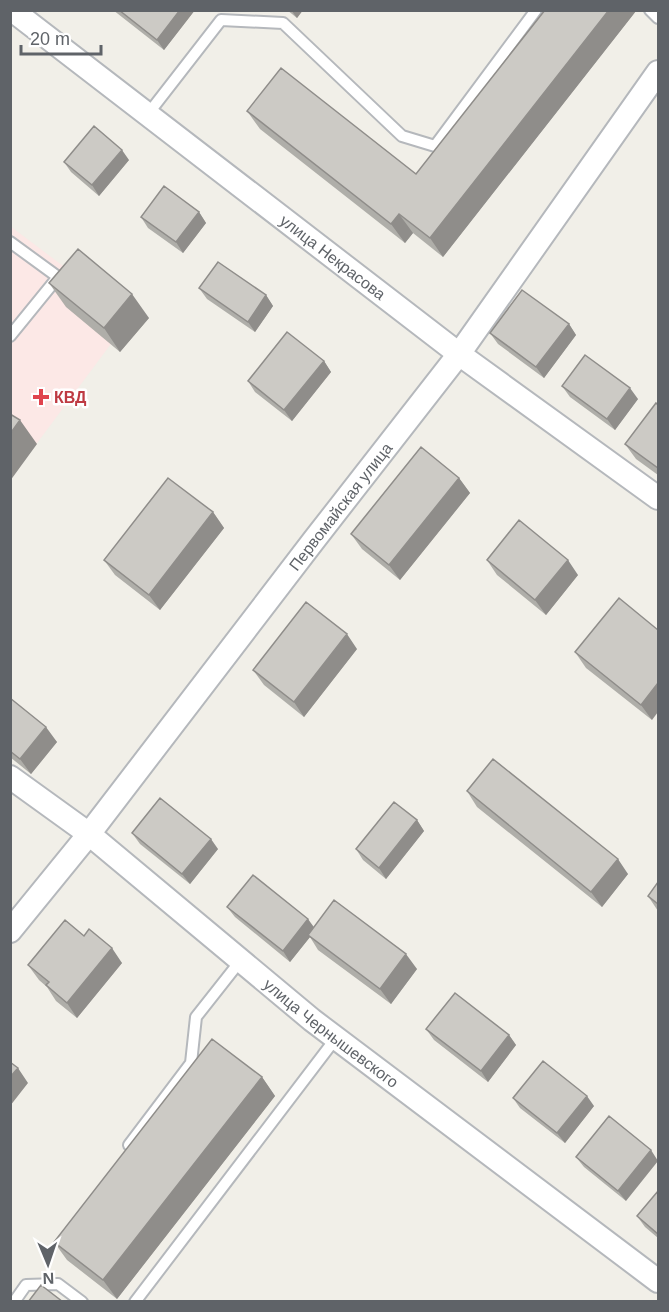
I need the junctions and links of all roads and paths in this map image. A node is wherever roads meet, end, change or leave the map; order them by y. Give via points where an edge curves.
1 (12, 10) edge
2 (537, 10) edge
3 (650, 10) edge
4 (658, 18) edge
5 (658, 72) edge
6 (148, 114) junction
7 (10, 242) edge
8 (10, 336) edge
9 (459, 354) junction
10 (658, 498) edge
11 (10, 777) edge
12 (89, 834) junction
13 (10, 931) edge
14 (241, 960) junction
15 (336, 1038) junction
16 (122, 1154) edge
17 (658, 1281) edge
18 (14, 1302) edge
19 (82, 1302) edge
20 (135, 1302) edge

1 - 6 street, улица Некрасова
2 - 6 lane via 435,146 402,136 283,23 221,20
3 - 4 lane
5 - 9 street, Первомайская улица
6 - 9 street, улица Некрасова
7 - 8 lane via 58,277
9 - 10 street, улица Некрасова
9 - 12 street, Первомайская улица
11 - 12 street, улица Чернышевского
12 - 13 street, Первомайская улица
12 - 14 street, улица Чернышевского
14 - 15 street, улица Чернышевского
14 - 16 lane via 196,1017 191,1064
15 - 17 street, улица Чернышевского
15 - 20 lane
18 - 19 lane via 26,1285 58,1284

